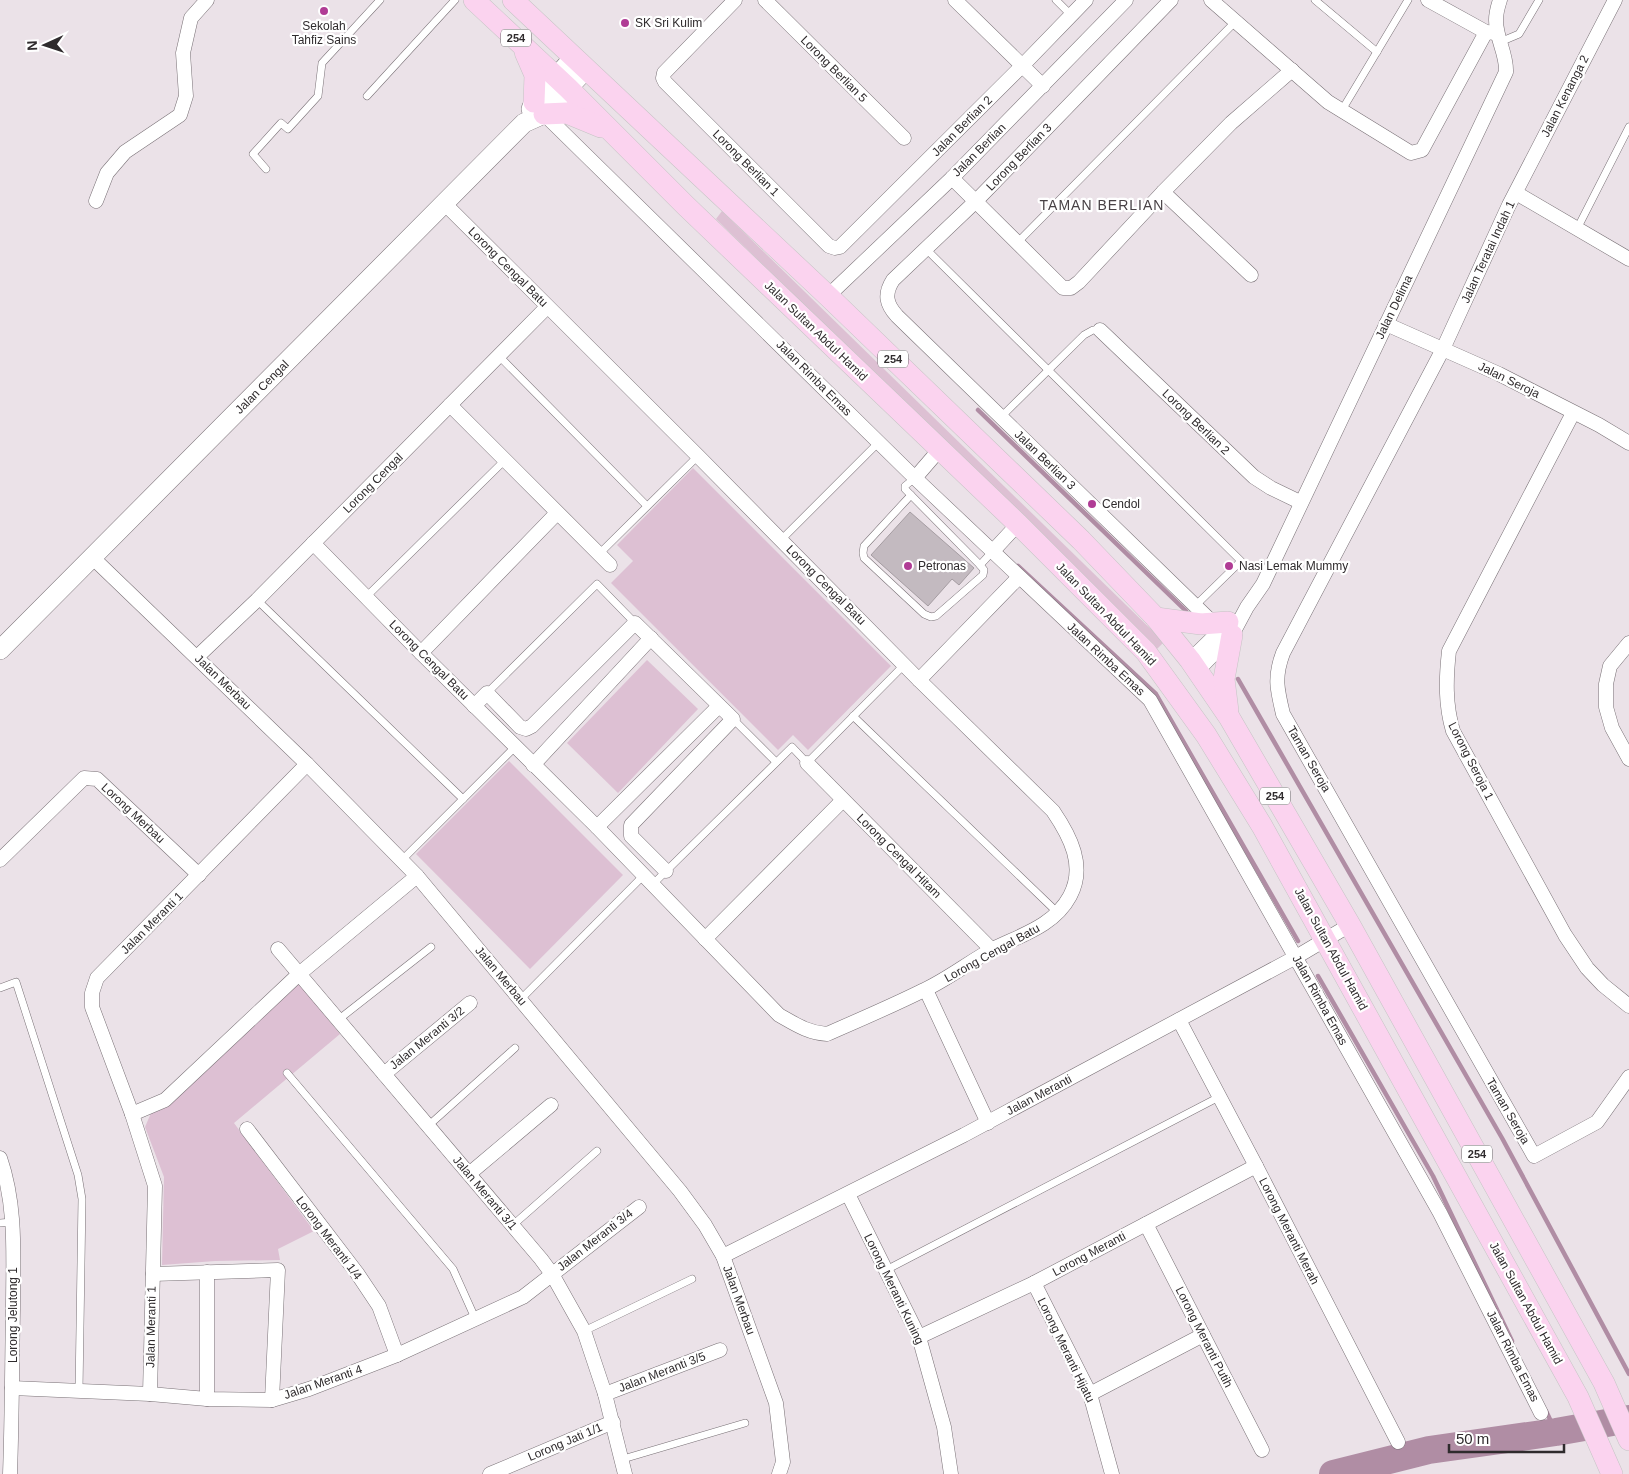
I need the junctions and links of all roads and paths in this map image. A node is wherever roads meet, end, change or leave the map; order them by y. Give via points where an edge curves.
1 (207, 0) edge
2 (380, 0) edge
3 (455, 0) edge
4 (474, 0) edge
5 (513, 0) edge
6 (735, 0) edge
7 (765, 0) edge
8 (955, 0) edge
9 (1056, 0) edge
10 (1086, 0) edge
11 (1126, 0) edge
12 (1171, 0) edge
13 (1211, 0) edge
14 (1315, 0) edge
15 (1408, 0) edge
16 (1428, 0) edge
17 (1500, 0) edge
18 (1539, 0) edge
19 (1615, 0) edge
20 (1071, 15) junction
21 (1236, 21) junction
22 (1495, 36) junction
23 (520, 42) junction
24 (1377, 52) junction
25 (580, 63) junction
26 (1022, 66) junction
27 (1292, 70) junction
28 (562, 82) junction
29 (1043, 86) junction
30 (367, 96) dead end
31 (539, 108) junction
32 (1342, 110) junction
33 (1629, 127) edge
34 (610, 131) junction
35 (904, 138) dead end
36 (266, 169) dead end
37 (952, 178) junction
38 (1163, 192) junction
39 (1516, 192) junction
40 (96, 201) dead end
41 (976, 201) junction
42 (444, 204) junction
43 (1578, 229) junction
44 (1018, 242) junction
45 (835, 248) joint
46 (926, 249) junction
47 (1629, 259) edge
48 (1251, 276) dead end
49 (828, 296) junction
50 (547, 307) junction
51 (897, 316) joint
52 (1386, 324) junction
53 (1100, 330) joint
54 (1443, 350) junction
55 (499, 356) junction
56 (1048, 370) junction
57 (450, 405) junction
58 (1573, 413) junction
59 (1001, 417) junction
60 (879, 442) junction
61 (1629, 443) edge
62 (940, 449) junction
63 (698, 456) junction
64 (505, 460) junction
65 (915, 478) junction
66 (911, 495) junction
67 (1300, 502) junction
68 (648, 506) junction
69 (557, 513) junction
70 (1018, 524) junction
71 (781, 540) junction
72 (313, 543) junction
73 (993, 551) junction
74 (599, 554) junction
75 (92, 557) junction
76 (610, 565) dead end
77 (980, 565) junction
78 (1019, 576) junction
79 (366, 596) junction
80 (257, 600) junction
81 (1195, 606) junction
82 (1156, 618) junction
83 (635, 623) junction
84 (1225, 627) junction
85 (651, 638) junction
86 (1629, 643) edge
87 (0, 650) edge
88 (1146, 652) junction
89 (421, 653) junction
90 (197, 657) junction
91 (904, 665) junction
92 (1193, 667) junction
93 (919, 680) junction
94 (488, 693) junction
95 (474, 706) junction
96 (719, 706) junction
97 (853, 716) junction
98 (1229, 717) junction
99 (733, 719) junction
100 (1206, 735) junction
101 (515, 747) junction
102 (1629, 759) edge
103 (776, 762) junction
104 (807, 763) junction
105 (307, 764) junction
106 (533, 765) junction
107 (462, 799) junction
108 (843, 800) junction
109 (597, 828) junction
110 (0, 860) edge
111 (402, 860) junction
112 (666, 871) junction
113 (198, 875) junction
114 (417, 876) junction
115 (648, 880) junction
116 (1058, 913) junction
117 (1350, 925) junction
118 (705, 939) junction
119 (1326, 940) junction
120 (431, 947) dead end
121 (278, 950) dead end
122 (992, 950) junction
123 (1296, 957) junction
124 (299, 974) junction
125 (0, 988) edge
126 (926, 990) junction
127 (521, 999) junction
128 (470, 1003) dead end
129 (1629, 1006) edge
130 (338, 1020) junction
131 (1179, 1020) junction
132 (515, 1048) dead end
133 (287, 1073) dead end
134 (384, 1074) junction
135 (1629, 1077) edge
136 (1219, 1097) junction
137 (551, 1105) dead end
138 (132, 1114) junction
139 (988, 1123) junction
140 (428, 1126) junction
141 (247, 1129) dead end
142 (597, 1151) dead end
143 (0, 1158) edge
144 (1256, 1166) junction
145 (469, 1174) junction
146 (848, 1194) junction
147 (639, 1207) dead end
148 (7, 1222) edge
149 (1146, 1224) junction
150 (513, 1225) junction
151 (723, 1256) junction
152 (886, 1270) junction
153 (207, 1272) junction
154 (153, 1274) junction
155 (552, 1274) junction
156 (692, 1279) dead end
157 (1034, 1283) junction
158 (476, 1318) junction
159 (584, 1332) junction
160 (1203, 1335) junction
161 (919, 1337) junction
162 (720, 1350) dead end
163 (397, 1355) junction
164 (12, 1388) junction
165 (79, 1391) junction
166 (150, 1394) junction
167 (605, 1394) junction
168 (1090, 1394) junction
169 (207, 1399) junction
170 (272, 1400) junction
171 (1541, 1413) dead end
172 (613, 1422) junction
173 (745, 1423) dead end
174 (1629, 1440) edge
175 (1398, 1442) dead end
176 (1262, 1450) dead end
177 (623, 1459) junction
178 (7, 1470) edge
179 (490, 1474) edge
180 (626, 1474) edge
181 (779, 1474) edge
182 (951, 1474) edge
183 (1112, 1474) edge
184 (1612, 1474) edge

1 - 40 street via 192,18 183,53 186,96 180,115 124,152 107,173
2 - 36 lane via 322,63 318,96 288,129 281,123 253,154
3 - 30 lane
4 - 23 main road, Jalan Sultan Abdul Hamid / 254
5 - 25 main road, 254
6 - 45 street, Lorong Berlian 1 via 664,73 665,82 829,246
7 - 35 street, Lorong Berlian 5
8 - 26 street
9 - 20 lane
10 - 20 street, Jalan Berlian 2
11 - 29 street, Jalan Berlian
12 - 41 street, Lorong Berlian 3
13 - 21 street
14 - 24 lane
15 - 24 lane
16 - 22 street
17 - 22 street, Jalan Delima
18 - 22 lane via 1519,34
19 - 39 street, Jalan Kenanga 2
20 - 26 street, Jalan Berlian 2
21 - 27 street
21 - 44 lane
22 - 32 street via 1422,150 1411,153
22 - 52 street, Jalan Delima via 1507,62 1506,72
23 - 28 main road, Jalan Sultan Abdul Hamid / 254
23 - 31 main road via 532,64
24 - 32 lane
25 - 28 street, Jalan Cengal
25 - 49 main road, 254
26 - 29 street
26 - 45 street, Jalan Berlian 2
27 - 32 street
27 - 38 street via 1231,123
28 - 31 street, Jalan Cengal
28 - 34 main road, Jalan Sultan Abdul Hamid / 254
29 - 37 street, Jalan Berlian
31 - 34 main road via 567,113
31 - 42 street, Jalan Cengal
31 - 60 street, Jalan Rimba Emas
33 - 43 lane
34 - 62 main road, Jalan Sultan Abdul Hamid / 254
37 - 41 street
37 - 49 street, Jalan Berlian
38 - 44 street via 1071,288 1063,288
38 - 48 street
39 - 43 street, Jalan Teratai Indah 1
39 - 54 street, Jalan Teratai Indah 1
41 - 44 street
41 - 46 street, Lorong Berlian 3
42 - 50 street, Lorong Cengal Batu
42 - 75 street, Jalan Cengal
43 - 47 street, Jalan Teratai Indah 1
46 - 51 street, Lorong Berlian 3 via 887,289 886,299
46 - 56 lane
49 - 82 main road, 254 via 1082,540
50 - 55 street, Lorong Cengal
50 - 63 street, Lorong Cengal Batu
51 - 59 street, Jalan Berlian 3
52 - 54 street, Jalan Seroja
52 - 67 street, Jalan Delima
53 - 56 lane via 1084,335
53 - 67 street, Lorong Berlian 2 via 1254,477
54 - 58 street, Jalan Seroja via 1499,374
54 - 135 street, Taman Seroja via 1283,653 1277,670 1283,714 1534,1156 1596,1122
55 - 57 street, Lorong Cengal
55 - 68 lane
56 - 59 lane
56 - 81 lane via 1241,561
57 - 64 street
57 - 72 street, Lorong Cengal
58 - 61 street, Jalan Seroja
58 - 129 street, Lorong Seroja 1 via 1449,651 1448,715 1453,731 1565,935 1587,968
59 - 81 street, Jalan Berlian 3
60 - 65 street, Jalan Rimba Emas
60 - 71 lane
62 - 65 street
62 - 70 main road, Jalan Sultan Abdul Hamid / 254
63 - 68 lane
63 - 71 street, Lorong Cengal Batu
64 - 69 street
64 - 79 lane
65 - 66 lane via 904,487
65 - 73 street, Jalan Rimba Emas
66 - 77 lane
66 - 77 lane via 864,546 864,558 924,614 932,617 985,573
67 - 84 street, Jalan Delima via 1262,584 1247,607
68 - 74 lane
69 - 74 street
69 - 89 street
70 - 73 street
70 - 88 main road, Jalan Sultan Abdul Hamid / 254
71 - 91 street, Lorong Cengal Batu
72 - 79 street, Lorong Cengal Batu
72 - 80 street, Lorong Cengal
73 - 77 lane
73 - 78 street, Jalan Rimba Emas
74 - 76 street
75 - 87 street, Jalan Cengal
75 - 90 street, Jalan Merbau
78 - 93 street
78 - 123 street, Jalan Rimba Emas via 1150,700
79 - 89 street, Lorong Cengal Batu
80 - 90 street, Lorong Cengal
80 - 107 lane
81 - 84 street, Jalan Berlian 3
82 - 84 main road
82 - 92 main road, 254
83 - 85 street
83 - 94 street via 526,729
83 - 94 lane via 597,584
84 - 92 street, Jalan Delima
84 - 98 main road via 1224,679
85 - 96 street
85 - 106 street
86 - 102 street via 1610,666 1606,707 1612,728
88 - 92 main road
88 - 100 main road, Jalan Sultan Abdul Hamid / 254
89 - 95 street, Lorong Cengal Batu
90 - 105 street, Jalan Merbau
91 - 93 street, Lorong Cengal Batu
91 - 97 lane
92 - 98 main road, 254
92 - 100 main road via 1194,695 1207,720
93 - 116 street, Lorong Cengal Batu via 1053,811 1067,832 1075,854 1075,877 1071,895
94 - 95 street
95 - 101 street, Lorong Cengal Batu
96 - 99 street
96 - 109 street
97 - 104 lane
97 - 116 lane
98 - 117 main road, 254
99 - 103 lane
99 - 112 street via 631,825 631,836
100 - 119 main road, Jalan Sultan Abdul Hamid / 254
101 - 106 street, Lorong Cengal Batu
101 - 107 lane
103 - 104 lane via 792,747
103 - 112 lane
104 - 108 street, Lorong Cengal Hitam
105 - 111 street, Jalan Merbau
105 - 113 street, Jalan Meranti 1
106 - 109 street, Lorong Cengal Batu
107 - 111 lane
108 - 118 street
108 - 122 street, Lorong Cengal Hitam
109 - 115 street, Lorong Cengal Batu
110 - 113 street, Lorong Merbau via 84,778 97,779
111 - 114 street, Jalan Merbau
112 - 115 lane
113 - 138 street, Jalan Meranti 1 via 97,978 92,993 92,1007
114 - 124 street
114 - 127 street, Jalan Merbau
115 - 118 street, Lorong Cengal Batu
115 - 127 lane
116 - 122 street, Lorong Cengal Batu via 1035,930
117 - 119 street, Jalan Meranti
117 - 174 main road, 254 via 1604,1383
118 - 126 street, Lorong Cengal Batu via 779,1015 814,1034 827,1034
119 - 123 street, Jalan Meranti
119 - 184 main road, Jalan Sultan Abdul Hamid / 254 via 1578,1397
120 - 130 lane
121 - 124 street, Jalan Meranti 3/1
122 - 126 street, Lorong Cengal Batu
123 - 131 street, Jalan Meranti
123 - 171 street, Jalan Rimba Emas via 1440,1213
124 - 130 street, Jalan Meranti 3/1
124 - 138 street via 165,1100
125 - 165 lane via 16,982 78,1174 82,1199
126 - 139 street
127 - 151 street, Jalan Merbau via 680,1191
128 - 134 street, Jalan Meranti 3/2
130 - 134 street, Jalan Meranti 3/1
131 - 136 street, Lorong Meranti Merah
131 - 139 street, Jalan Meranti
132 - 140 lane
133 - 158 lane via 453,1269
134 - 140 street, Jalan Meranti 3/1
136 - 144 street, Lorong Meranti Merah
136 - 152 lane
137 - 145 street
138 - 154 street, Jalan Meranti 1 via 155,1186
139 - 146 street, Jalan Meranti
140 - 145 street, Jalan Meranti 3/1
141 - 163 street, Lorong Meranti 1/4 via 379,1306
142 - 150 lane
143 - 148 street, Lorong Jelutong 1 via 8,1180
144 - 149 street, Lorong Meranti
144 - 175 street, Lorong Meranti Merah
145 - 150 street, Jalan Meranti 3/1
146 - 151 street, Jalan Meranti
146 - 152 street, Lorong Meranti Kuning
147 - 155 street, Jalan Meranti 3/4
148 - 164 street, Lorong Jelutong 1
149 - 157 street, Lorong Meranti
149 - 160 street, Lorong Meranti Putih
150 - 155 street, Jalan Meranti 3/1
151 - 181 street, Jalan Merbau via 776,1403 782,1462
152 - 161 street, Lorong Meranti Kuning
153 - 154 street
153 - 169 street
153 - 170 street via 278,1270
154 - 166 street, Jalan Meranti 1
155 - 158 street, Jalan Meranti 4 via 523,1297
155 - 159 street, Jalan Meranti 3/1
156 - 159 lane
157 - 161 street, Lorong Meranti
157 - 168 street, Lorong Meranti Hijatu
158 - 163 street, Jalan Meranti 4
159 - 167 street, Jalan Meranti 3/1
160 - 168 street
160 - 176 street, Lorong Meranti Putih
161 - 182 street, Lorong Meranti Kuning via 944,1427
162 - 167 street, Jalan Meranti 3/5
163 - 170 street, Jalan Meranti 4 via 309,1390
164 - 165 street, Jalan Meranti 4
164 - 178 street, Lorong Jelutong 1
165 - 166 street, Jalan Meranti 4
166 - 169 street, Jalan Meranti 4
167 - 172 street, Jalan Meranti 3/1
168 - 183 street, Lorong Meranti Hijatu
169 - 170 street, Jalan Meranti 4
172 - 177 street, Jalan Meranti 3/1
172 - 179 street, Lorong Jati 1/1
173 - 177 lane
177 - 180 street, Jalan Meranti 3/1

